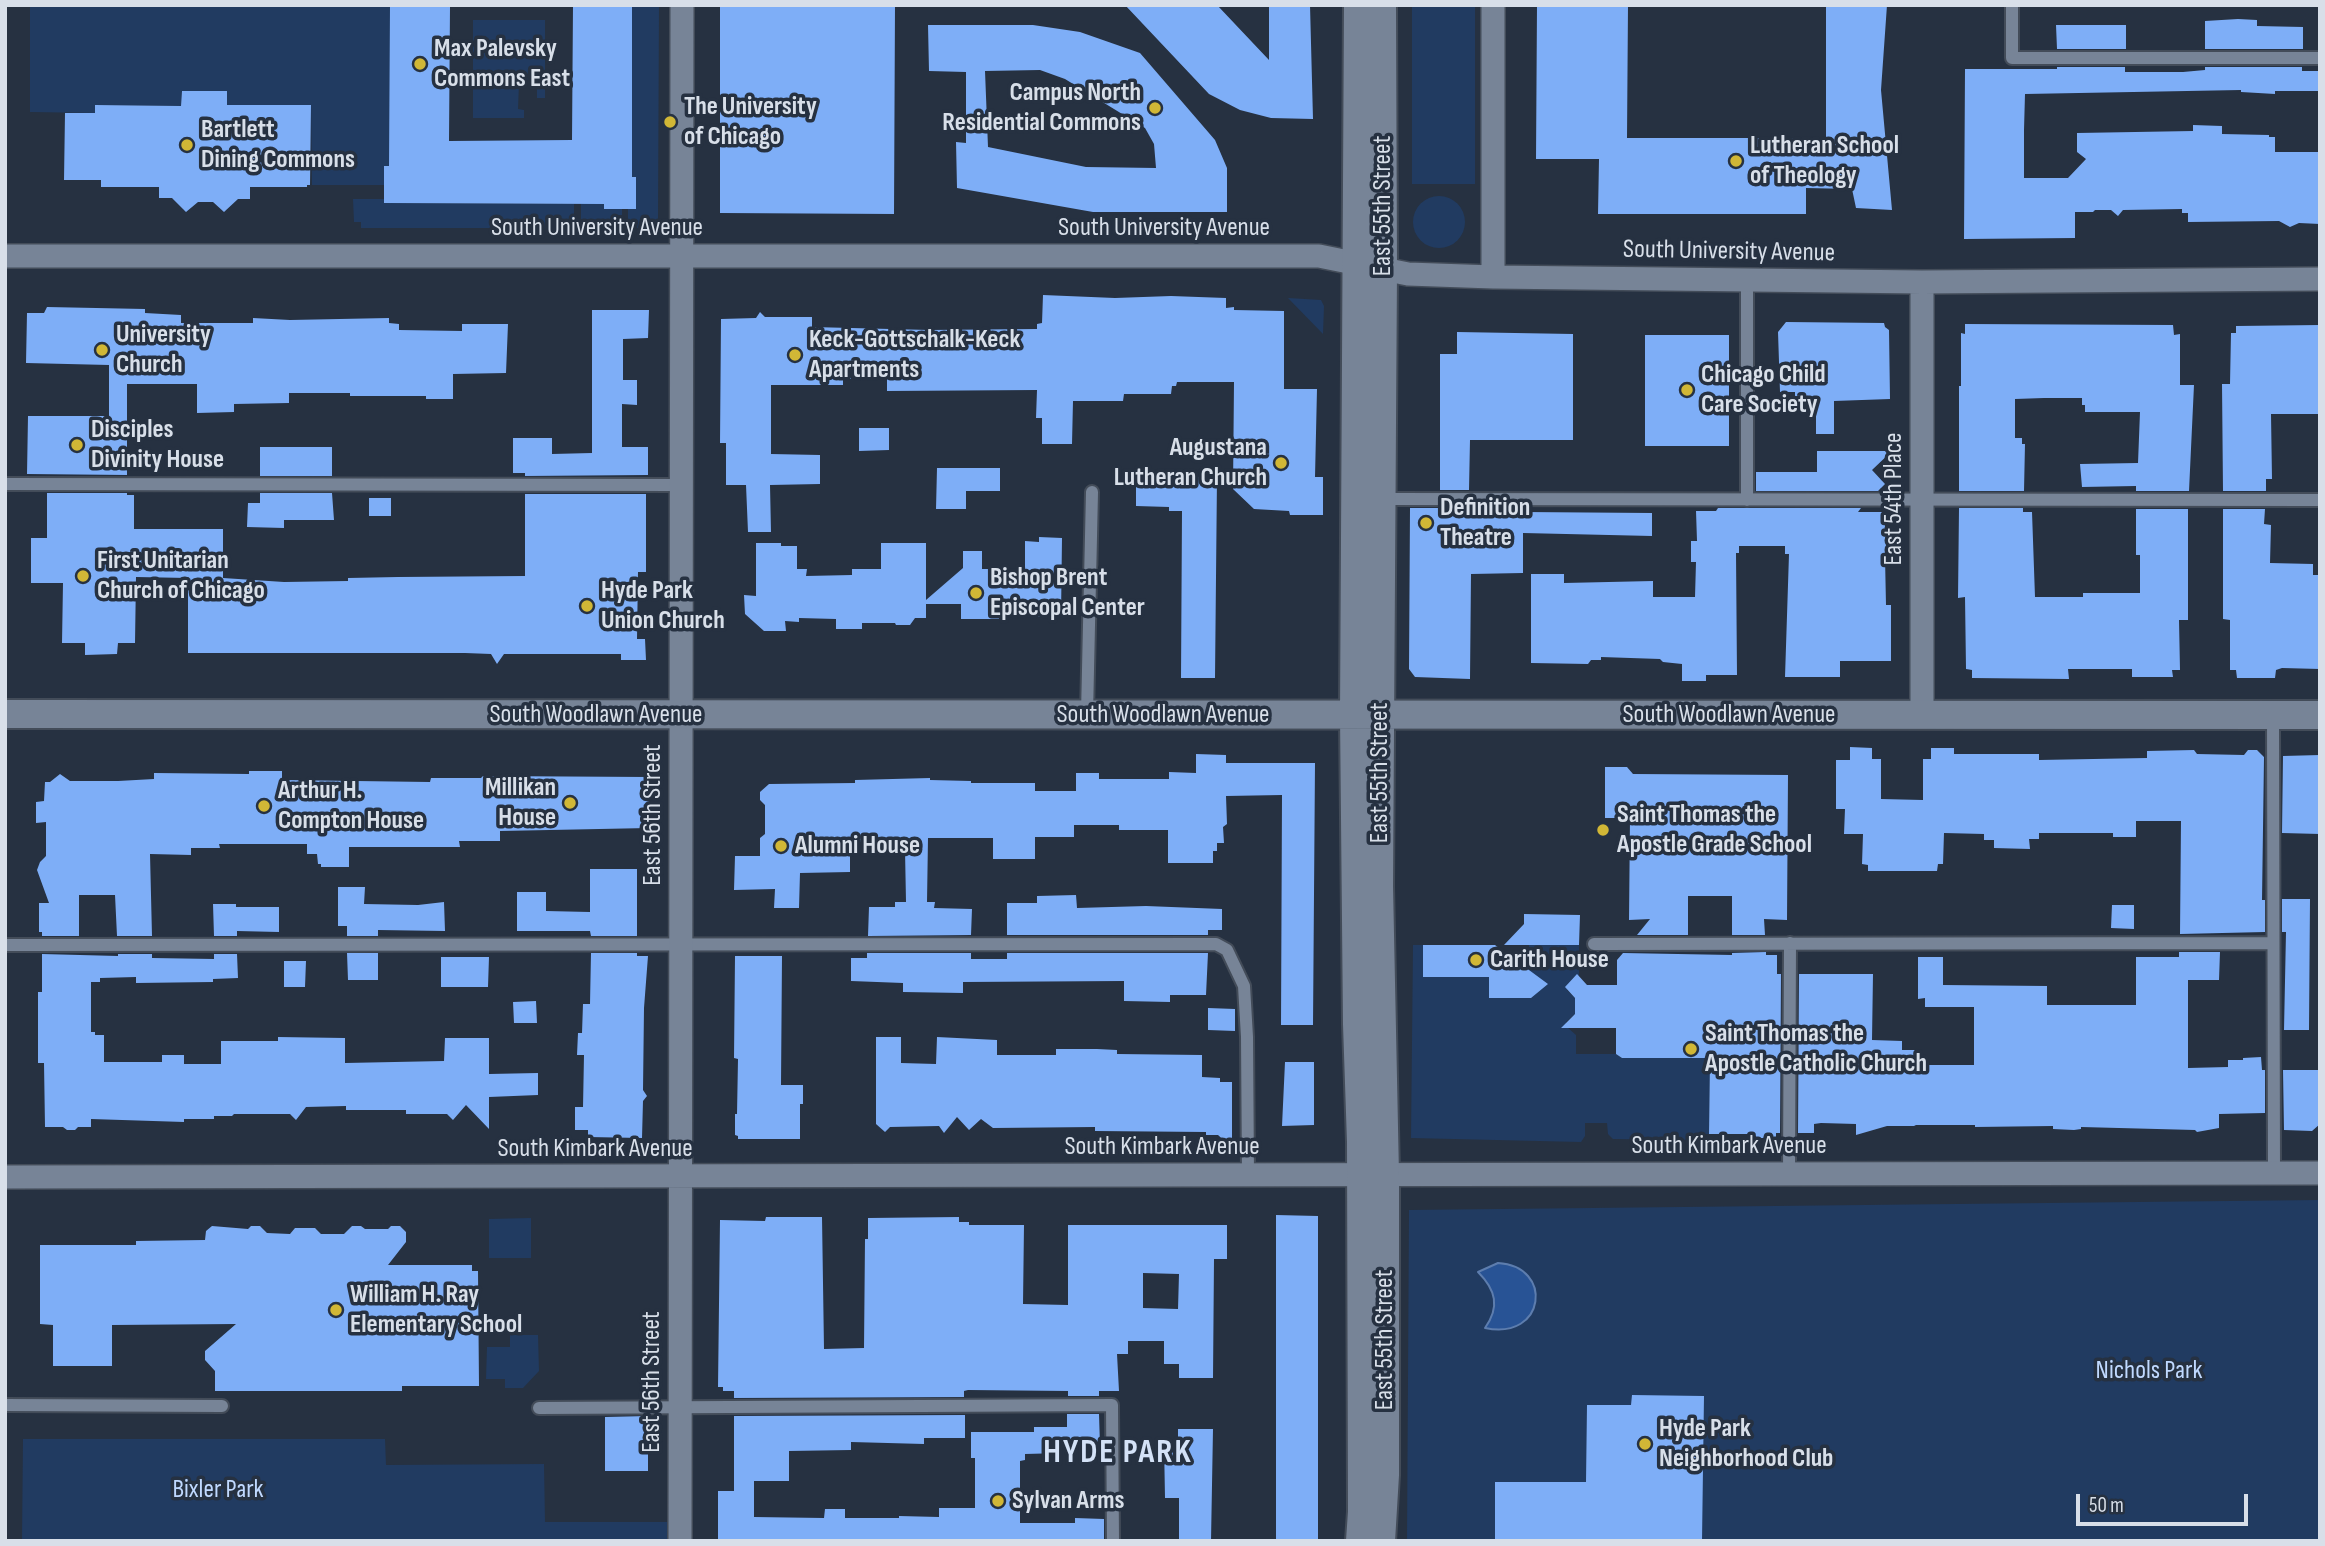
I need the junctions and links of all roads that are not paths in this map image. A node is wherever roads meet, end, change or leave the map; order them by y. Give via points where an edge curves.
1 (682, 5) edge
2 (1358, 5) edge
3 (1382, 5) edge
4 (1493, 5) edge
5 (2012, 5) edge
6 (2320, 58) edge
7 (5, 256) edge
8 (682, 256) junction
9 (1370, 267) junction
10 (1493, 277) junction
11 (2320, 279) edge
12 (1747, 280) junction
13 (1922, 282) junction
14 (5, 484) edge
15 (681, 485) junction
16 (1092, 492) dead end
17 (1382, 499) junction
18 (1747, 500) junction
19 (2320, 500) edge
20 (1922, 501) junction
21 (5, 715) edge
22 (681, 715) junction
23 (1087, 715) junction
24 (1367, 715) junction
25 (1922, 715) junction
26 (2273, 715) junction
27 (2320, 715) edge
28 (1790, 943) junction
29 (2273, 943) junction
30 (681, 944) junction
31 (1594, 944) dead end
32 (5, 945) edge
33 (2274, 1172) junction
34 (2320, 1173) edge
35 (1790, 1174) junction
36 (1248, 1175) junction
37 (1373, 1176) junction
38 (5, 1177) edge
39 (680, 1177) junction
40 (5, 1405) edge
41 (222, 1406) dead end
42 (539, 1408) dead end
43 (680, 1408) junction
44 (680, 1541) edge
45 (1113, 1541) edge
46 (1360, 1541) edge
47 (1381, 1541) edge

1 - 8 street, East 56th Street
2 - 9 street, East 55th Street
3 - 9 street, East 55th Street
4 - 10 street
5 - 6 lane via 2012,58
7 - 8 street, South University Avenue
8 - 9 street, South University Avenue via 1329,256
8 - 15 street, East 56th Street
9 - 10 street, South University Avenue via 1408,274
9 - 17 street, East 55th Street
9 - 24 street, East 55th Street
10 - 12 street, South University Avenue
11 - 13 street, South University Avenue
12 - 13 street, South University Avenue
12 - 18 lane
13 - 20 street, East 54th Place
14 - 15 lane
15 - 22 street, East 56th Street
16 - 23 lane
17 - 18 lane
17 - 24 street, East 55th Street
18 - 20 lane
19 - 20 lane
20 - 25 street, East 54th Place
21 - 22 street, South Woodlawn Avenue
22 - 23 street, South Woodlawn Avenue
22 - 30 street, East 56th Street
23 - 24 street, South Woodlawn Avenue
24 - 25 street, South Woodlawn Avenue
24 - 37 street, East 55th Street via 1380,886
25 - 26 street, South Woodlawn Avenue
26 - 27 street, South Woodlawn Avenue
26 - 29 lane
28 - 29 lane
28 - 31 lane
28 - 35 lane
29 - 33 lane
30 - 32 lane
30 - 36 lane via 1216,944 1227,950 1244,986
30 - 39 street, East 56th Street
33 - 34 street, South Kimbark Avenue
33 - 35 street, South Kimbark Avenue
35 - 37 street, South Kimbark Avenue
36 - 37 street, South Kimbark Avenue
36 - 39 street, South Kimbark Avenue
37 - 46 street, East 55th Street
37 - 47 street, East 55th Street via 1385,1475
38 - 39 street, South Kimbark Avenue
39 - 43 street, East 56th Street
40 - 41 lane
42 - 43 lane
43 - 44 street, East 56th Street
43 - 45 lane via 1112,1405

